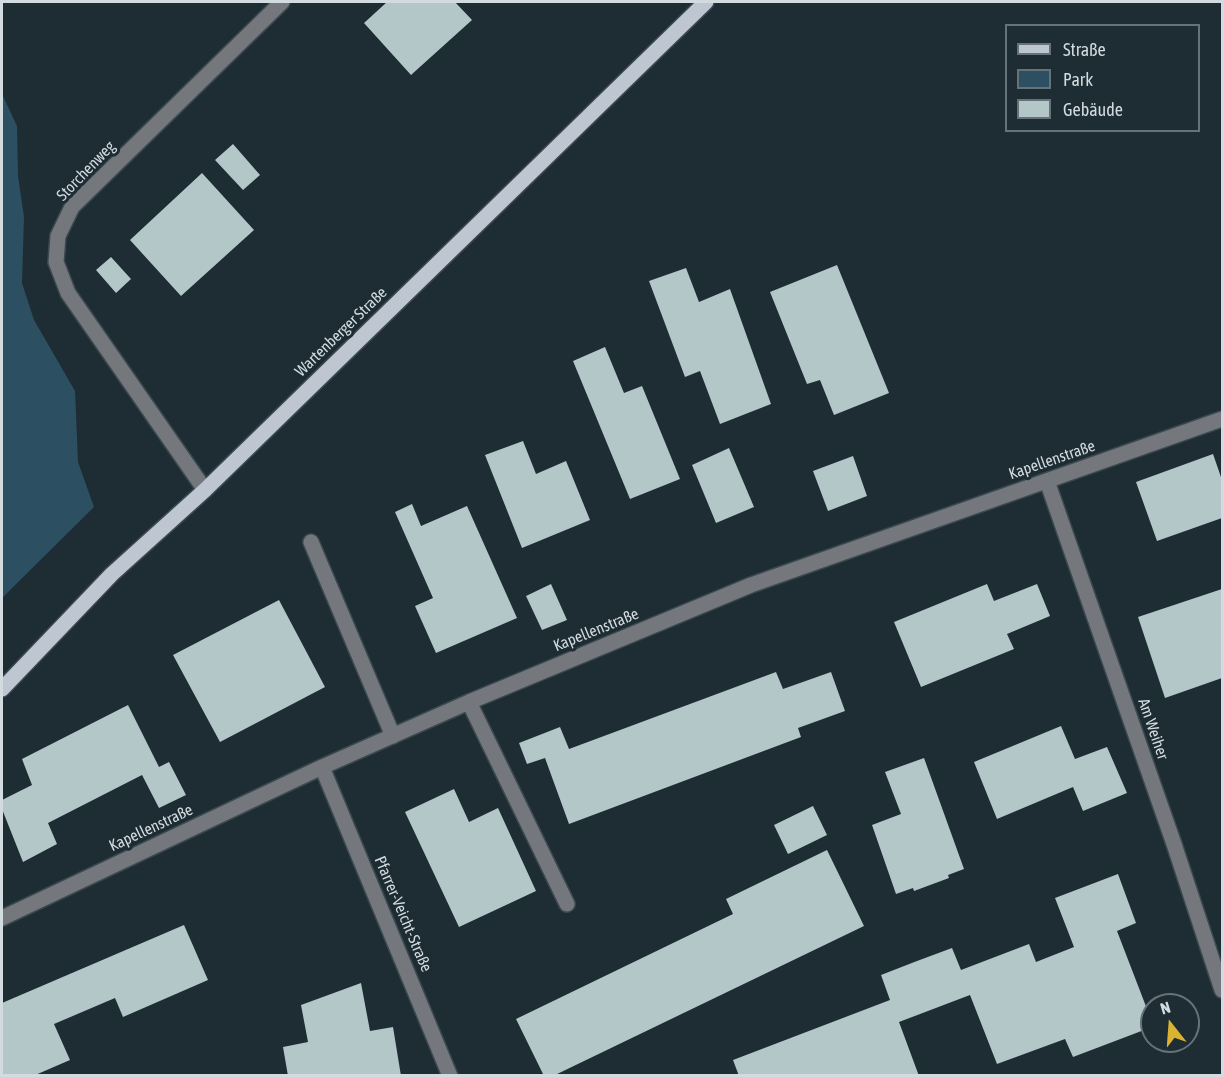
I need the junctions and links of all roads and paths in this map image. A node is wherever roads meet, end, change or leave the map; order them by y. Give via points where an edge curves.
1 (282, 2) edge
2 (706, 2) edge
3 (1222, 419) edge
4 (1047, 481) junction
5 (204, 490) junction
6 (311, 542) dead end
7 (2, 689) edge
8 (469, 702) junction
9 (393, 736) junction
10 (322, 767) junction
11 (567, 904) dead end
12 (2, 918) edge
13 (1222, 990) edge
14 (450, 1076) edge

1 - 5 street, Storchenweg via 72,207 58,236 56,262 68,293
2 - 5 main road, Wartenberger Straße
3 - 4 street, Kapellenstraße
4 - 8 street, Kapellenstraße via 751,585
4 - 13 street, Am Weiher
5 - 7 main road, Wartenberger Straße via 112,574
6 - 9 street
8 - 9 street, Kapellenstraße
8 - 11 street
9 - 10 street, Kapellenstraße
10 - 12 street, Kapellenstraße
10 - 14 street, Pfarrer-Veicht-Straße

